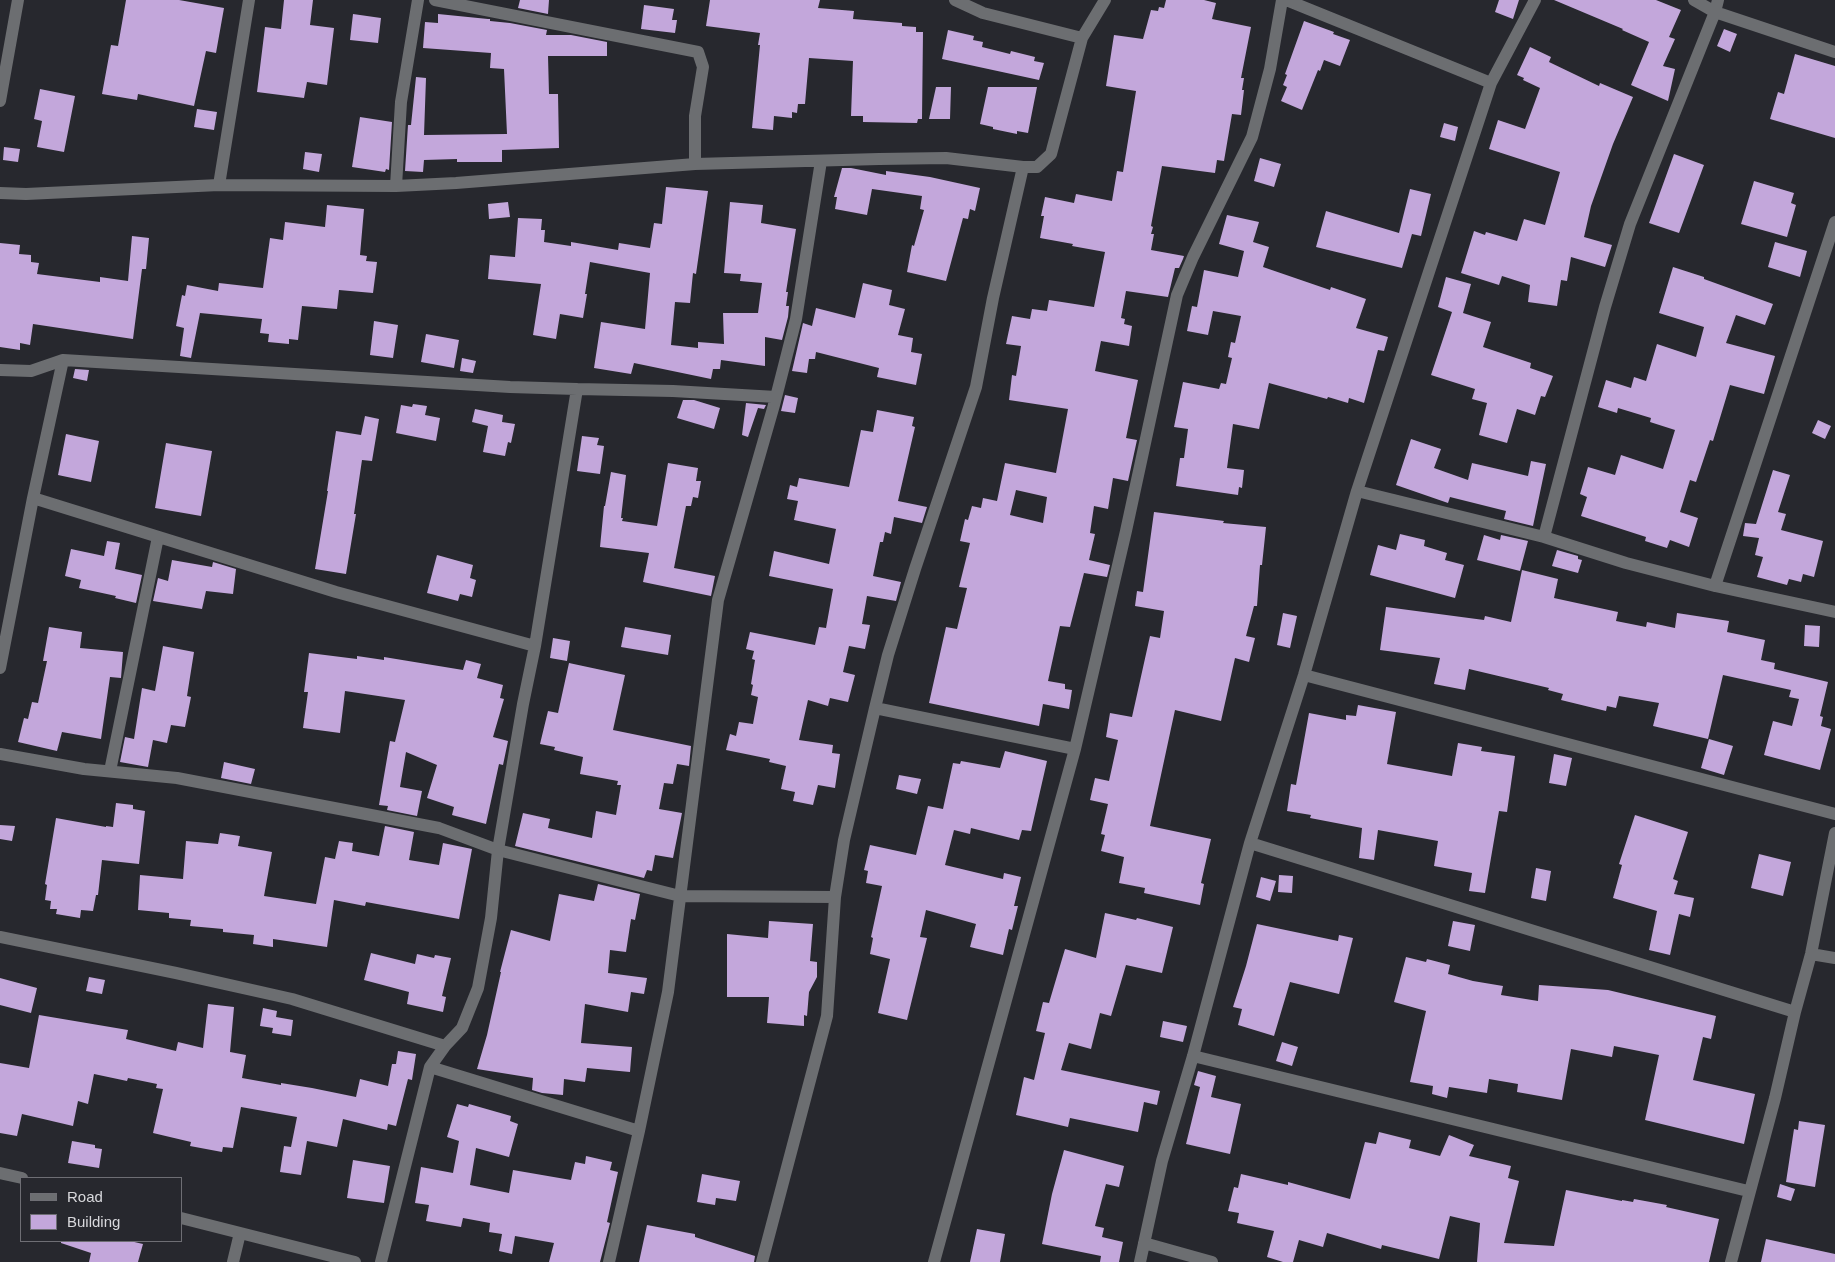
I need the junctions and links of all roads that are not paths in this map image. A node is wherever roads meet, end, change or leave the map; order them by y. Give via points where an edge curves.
1 (18, 0) edge
2 (249, 0) edge
3 (418, 0) edge
4 (435, 0) edge
5 (955, 0) edge
6 (1105, 0) edge
7 (1282, 0) edge
8 (1286, 0) edge
9 (1535, 0) edge
10 (1694, 0) edge
11 (1716, 6) edge
12 (1082, 38) junction
13 (1835, 52) edge
14 (1491, 83) junction
15 (0, 101) edge
16 (821, 161) junction
17 (694, 164) junction
18 (1023, 167) junction
19 (219, 185) junction
20 (396, 186) junction
21 (0, 193) edge
22 (1835, 222) edge
23 (63, 360) junction
24 (0, 370) edge
25 (577, 389) junction
26 (776, 397) junction
27 (1357, 492) junction
28 (33, 498) junction
29 (158, 537) junction
30 (1544, 537) junction
31 (1715, 586) junction
32 (1835, 612) edge
33 (535, 646) junction
34 (0, 668) edge
35 (1304, 675) junction
36 (875, 708) junction
37 (1075, 749) junction
38 (0, 754) edge
39 (110, 771) junction
40 (1835, 814) edge
41 (1835, 833) edge
42 (1250, 843) junction
43 (498, 850) junction
44 (680, 896) junction
45 (835, 897) junction
46 (0, 937) edge
47 (1811, 954) junction
48 (1835, 958) edge
49 (1794, 1012) junction
50 (445, 1046) junction
51 (1193, 1056) junction
52 (430, 1067) junction
53 (639, 1131) junction
54 (0, 1173) edge
55 (20, 1178) edge
56 (1748, 1191) junction
57 (182, 1218) edge
58 (240, 1233) junction
59 (1144, 1243) junction
60 (234, 1262) edge
61 (356, 1262) edge
62 (381, 1262) edge
63 (609, 1262) edge
64 (762, 1262) edge
65 (934, 1262) edge
66 (1140, 1262) edge
67 (1212, 1262) edge
68 (1731, 1262) edge

1 - 15 street
2 - 19 street
3 - 20 street via 402,102
4 - 17 street via 698,52 703,68
5 - 12 street via 982,13
6 - 12 street
7 - 37 street via 1270,69 1252,137 1193,256 1177,296
8 - 14 street
9 - 14 street
10 - 11 street
11 - 13 street
11 - 30 street via 1630,224
12 - 18 street via 1051,154 1037,166
14 - 27 street
16 - 17 street
16 - 18 street via 946,158
16 - 26 street via 796,319
17 - 20 street
18 - 36 street via 976,387 888,655
19 - 20 street
19 - 21 street
22 - 31 street
23 - 24 street via 31,370
23 - 25 street
23 - 28 street
25 - 26 street
25 - 33 street
26 - 44 street via 718,600
27 - 30 street
27 - 35 street
28 - 29 street
28 - 34 street
29 - 33 street via 336,592
29 - 39 street
30 - 31 street
31 - 32 street
33 - 43 street
35 - 40 street
35 - 42 street
36 - 37 street
36 - 45 street via 844,840
37 - 65 street
38 - 39 street
39 - 43 street via 177,778 439,828
41 - 47 street
42 - 49 street
42 - 51 street
43 - 44 street
43 - 50 street via 491,918 478,988 462,1028
44 - 45 street
44 - 53 street via 668,992
45 - 64 street via 827,1016
46 - 50 street via 292,999
47 - 48 street
47 - 49 street
49 - 56 street via 1775,1098
50 - 52 street
51 - 56 street
51 - 59 street via 1162,1161
52 - 53 street
52 - 62 street
53 - 63 street
54 - 55 street
56 - 68 street
57 - 58 street
58 - 60 street
58 - 61 street
59 - 66 street
59 - 67 street

